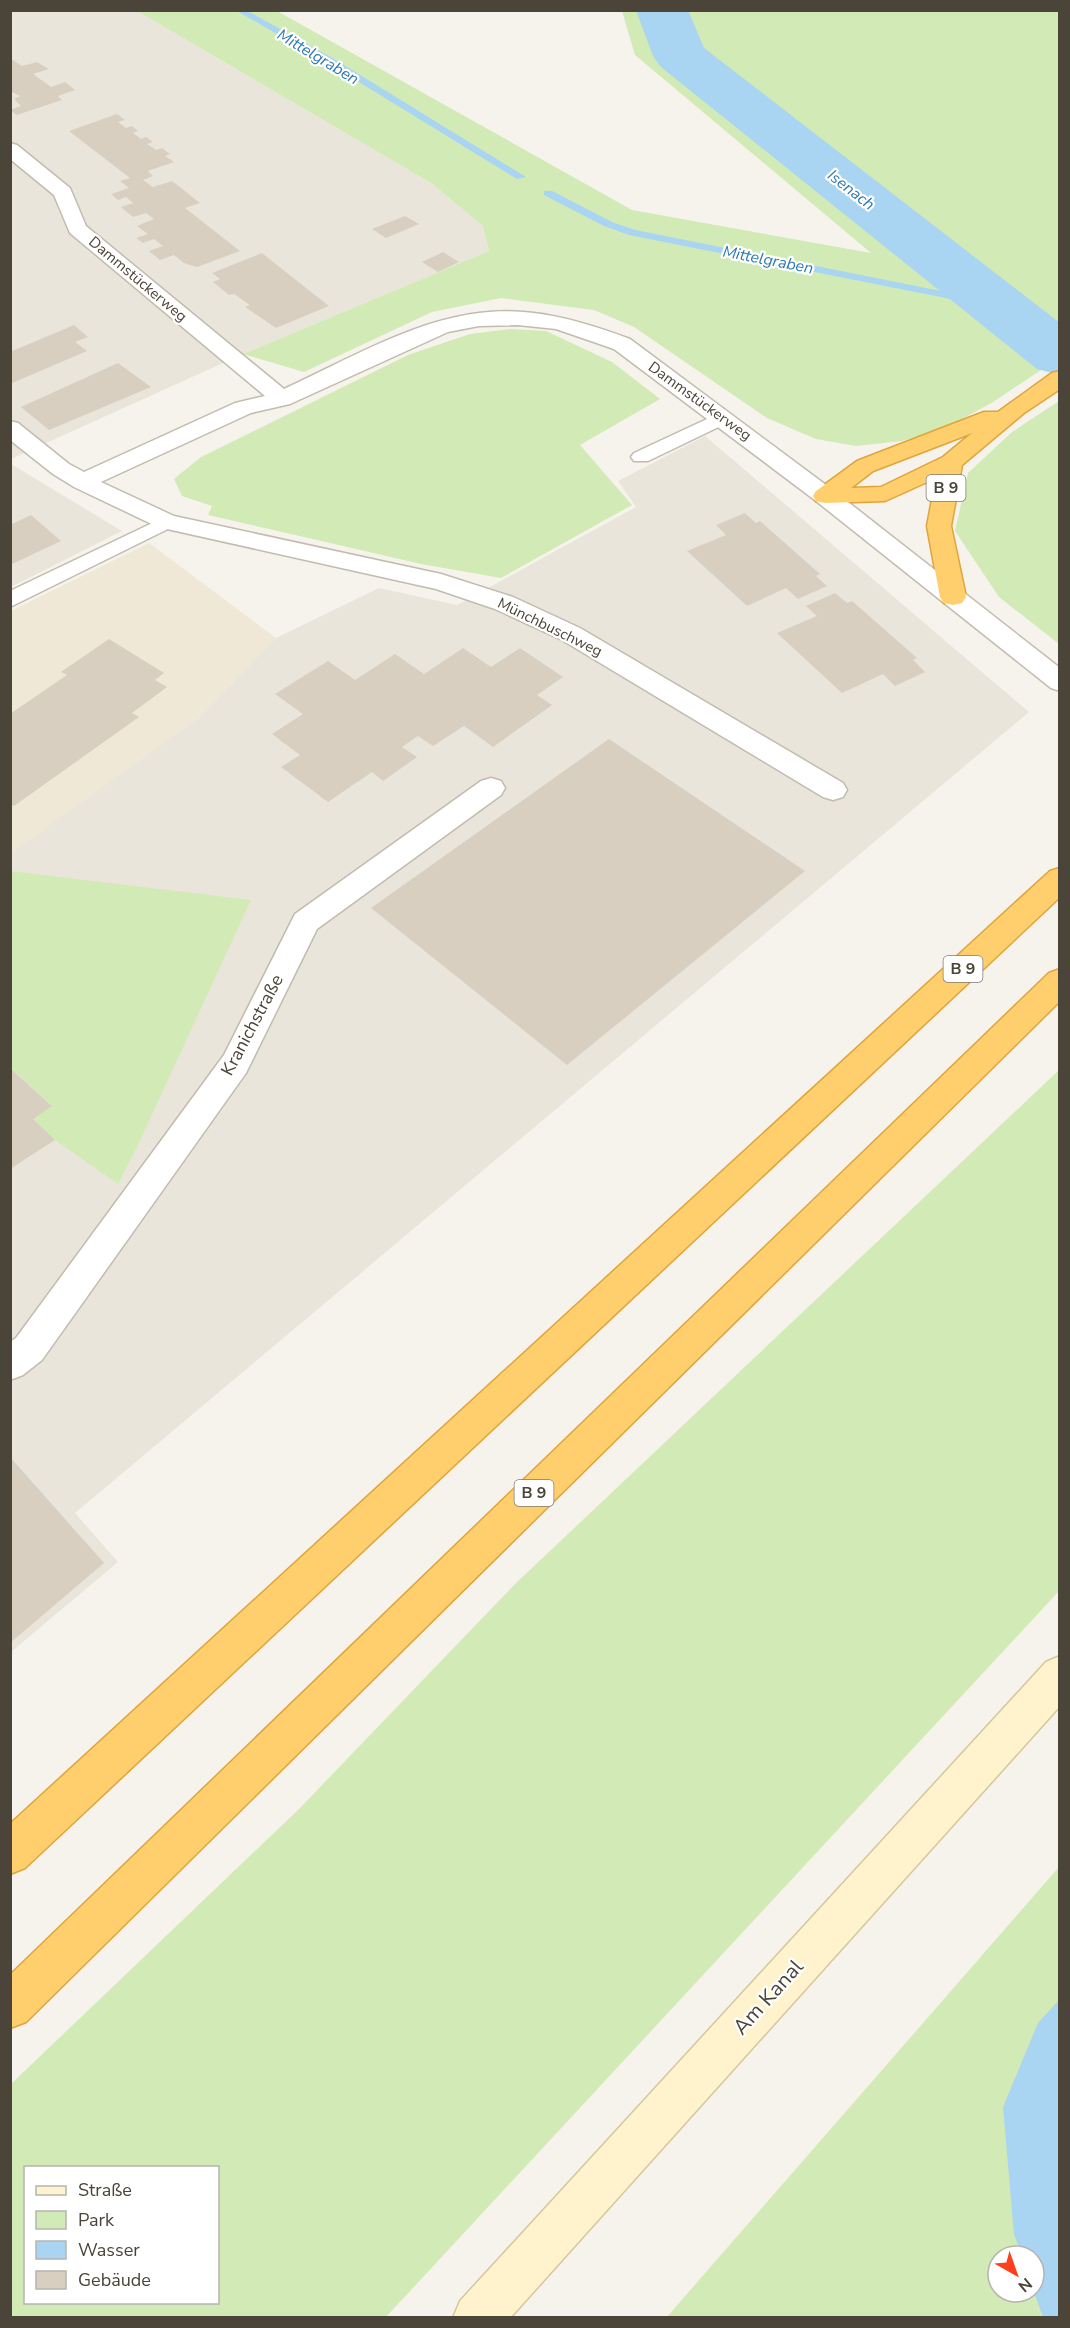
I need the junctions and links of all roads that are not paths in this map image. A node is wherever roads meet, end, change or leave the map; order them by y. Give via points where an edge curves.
1 (10, 148) edge
2 (1055, 382) edge
3 (282, 399) junction
4 (1016, 408) junction
5 (722, 418) junction
6 (10, 429) edge
7 (641, 457) dead end
8 (951, 462) junction
9 (93, 488) junction
10 (825, 496) junction
11 (167, 522) junction
12 (953, 597) junction
13 (10, 600) edge
14 (1059, 682) edge
15 (491, 788) dead end
16 (833, 790) dead end
17 (1059, 879) edge
18 (1059, 981) edge
19 (10, 1364) edge
20 (1059, 1676) edge
21 (10, 1853) edge
22 (10, 2006) edge
23 (477, 2318) edge

1 - 3 street, Dammstückerweg via 63,192 77,229
2 - 4 highway, B 9
3 - 5 street, Dammstückerweg via 442,327 479,319 518,318 557,323 621,344
3 - 9 street, Dammstückerweg via 260,418
4 - 8 highway, B 9
4 - 10 highway, B 9 via 865,466
5 - 7 lane
5 - 10 street, Dammstückerweg
6 - 9 street, Münchbuschweg via 61,469
8 - 10 highway, B 9 via 885,494
8 - 12 highway, B 9 via 939,526
9 - 11 street, Münchbuschweg
10 - 12 street, Dammstückerweg
11 - 13 lane
11 - 16 street, Münchbuschweg via 441,582 504,603 571,634
12 - 14 street, Dammstückerweg
15 - 19 street, Kranichstraße via 306,922 235,1064 29,1349
17 - 21 highway, B 9
18 - 22 highway, B 9
20 - 23 street, Am Kanal

